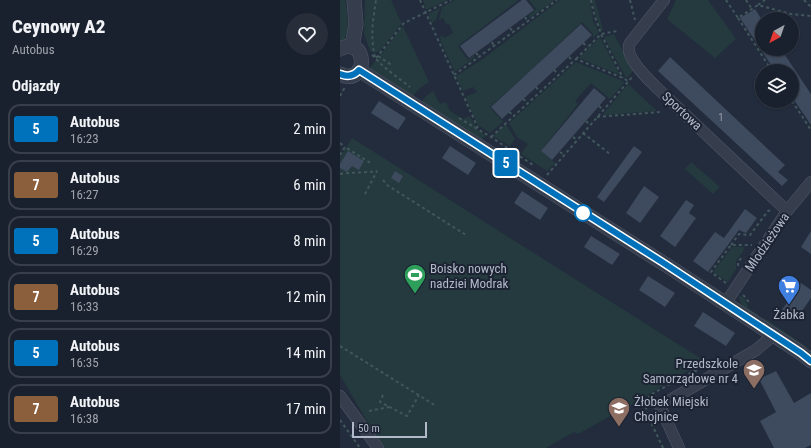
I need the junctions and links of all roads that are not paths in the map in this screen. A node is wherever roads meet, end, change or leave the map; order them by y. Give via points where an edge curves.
1 (354, 0) edge
2 (664, 0) edge
3 (346, 48) edge
4 (359, 70) junction
5 (341, 75) edge
6 (811, 182) edge
7 (787, 211) junction
8 (725, 304) junction
9 (772, 334) junction
10 (811, 362) edge
11 (340, 396) edge
12 (378, 448) edge
13 (679, 448) edge

1 - 3 street via 356,24
2 - 7 street, Sportowa via 628,47 629,54 655,86
3 - 4 street via 356,49 362,57 362,66
4 - 5 street via 351,76
4 - 8 street
6 - 7 street, Młodzieżowa
7 - 8 street, Młodzieżowa
8 - 9 street
9 - 10 street
9 - 13 street via 756,350 660,406
11 - 12 street

